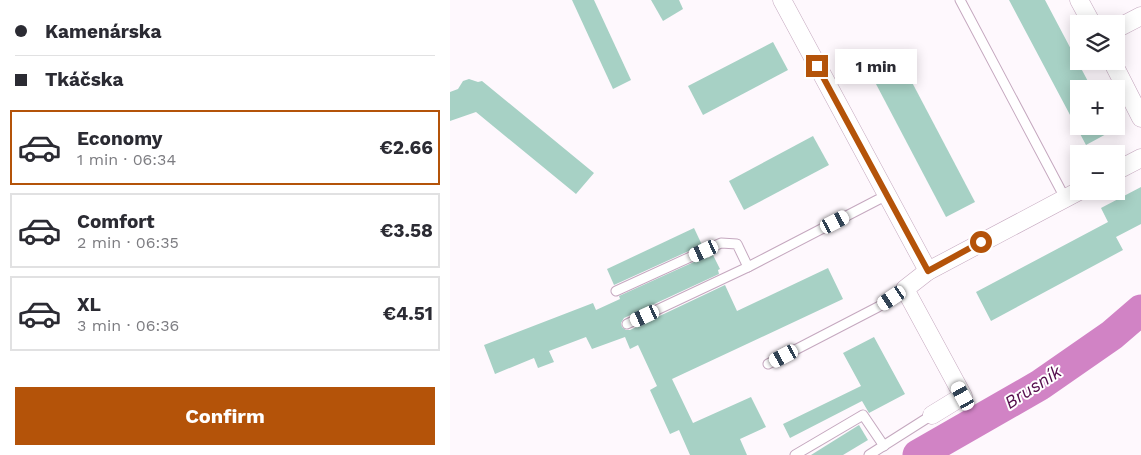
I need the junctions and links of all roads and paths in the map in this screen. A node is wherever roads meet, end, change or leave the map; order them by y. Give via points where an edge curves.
1 (782, 0) edge
2 (960, 0) edge
3 (1079, 0) edge
4 (1087, 15) edge
5 (1141, 16) edge
6 (1125, 24) edge
7 (1117, 70) edge
8 (1141, 118) edge
9 (1141, 158) edge
10 (1125, 166) edge
11 (1070, 192) edge
12 (887, 195) junction
13 (1070, 196) edge
14 (748, 267) junction
15 (928, 271) junction
16 (905, 289) junction
17 (616, 291) dead end
18 (627, 324) dead end
19 (768, 364) dead end
20 (932, 415) joint
21 (884, 446) junction
22 (794, 455) edge
23 (870, 455) edge

1 - 12 street
2 - 11 lane
3 - 4 street
5 - 6 street
7 - 8 street
9 - 10 street
12 - 14 lane
12 - 15 street
13 - 15 street
14 - 17 lane via 737,244 721,243
14 - 18 lane
15 - 16 street
16 - 19 lane via 878,307
16 - 20 street via 963,396
20 - 21 lane
21 - 22 lane via 863,415
21 - 23 lane

